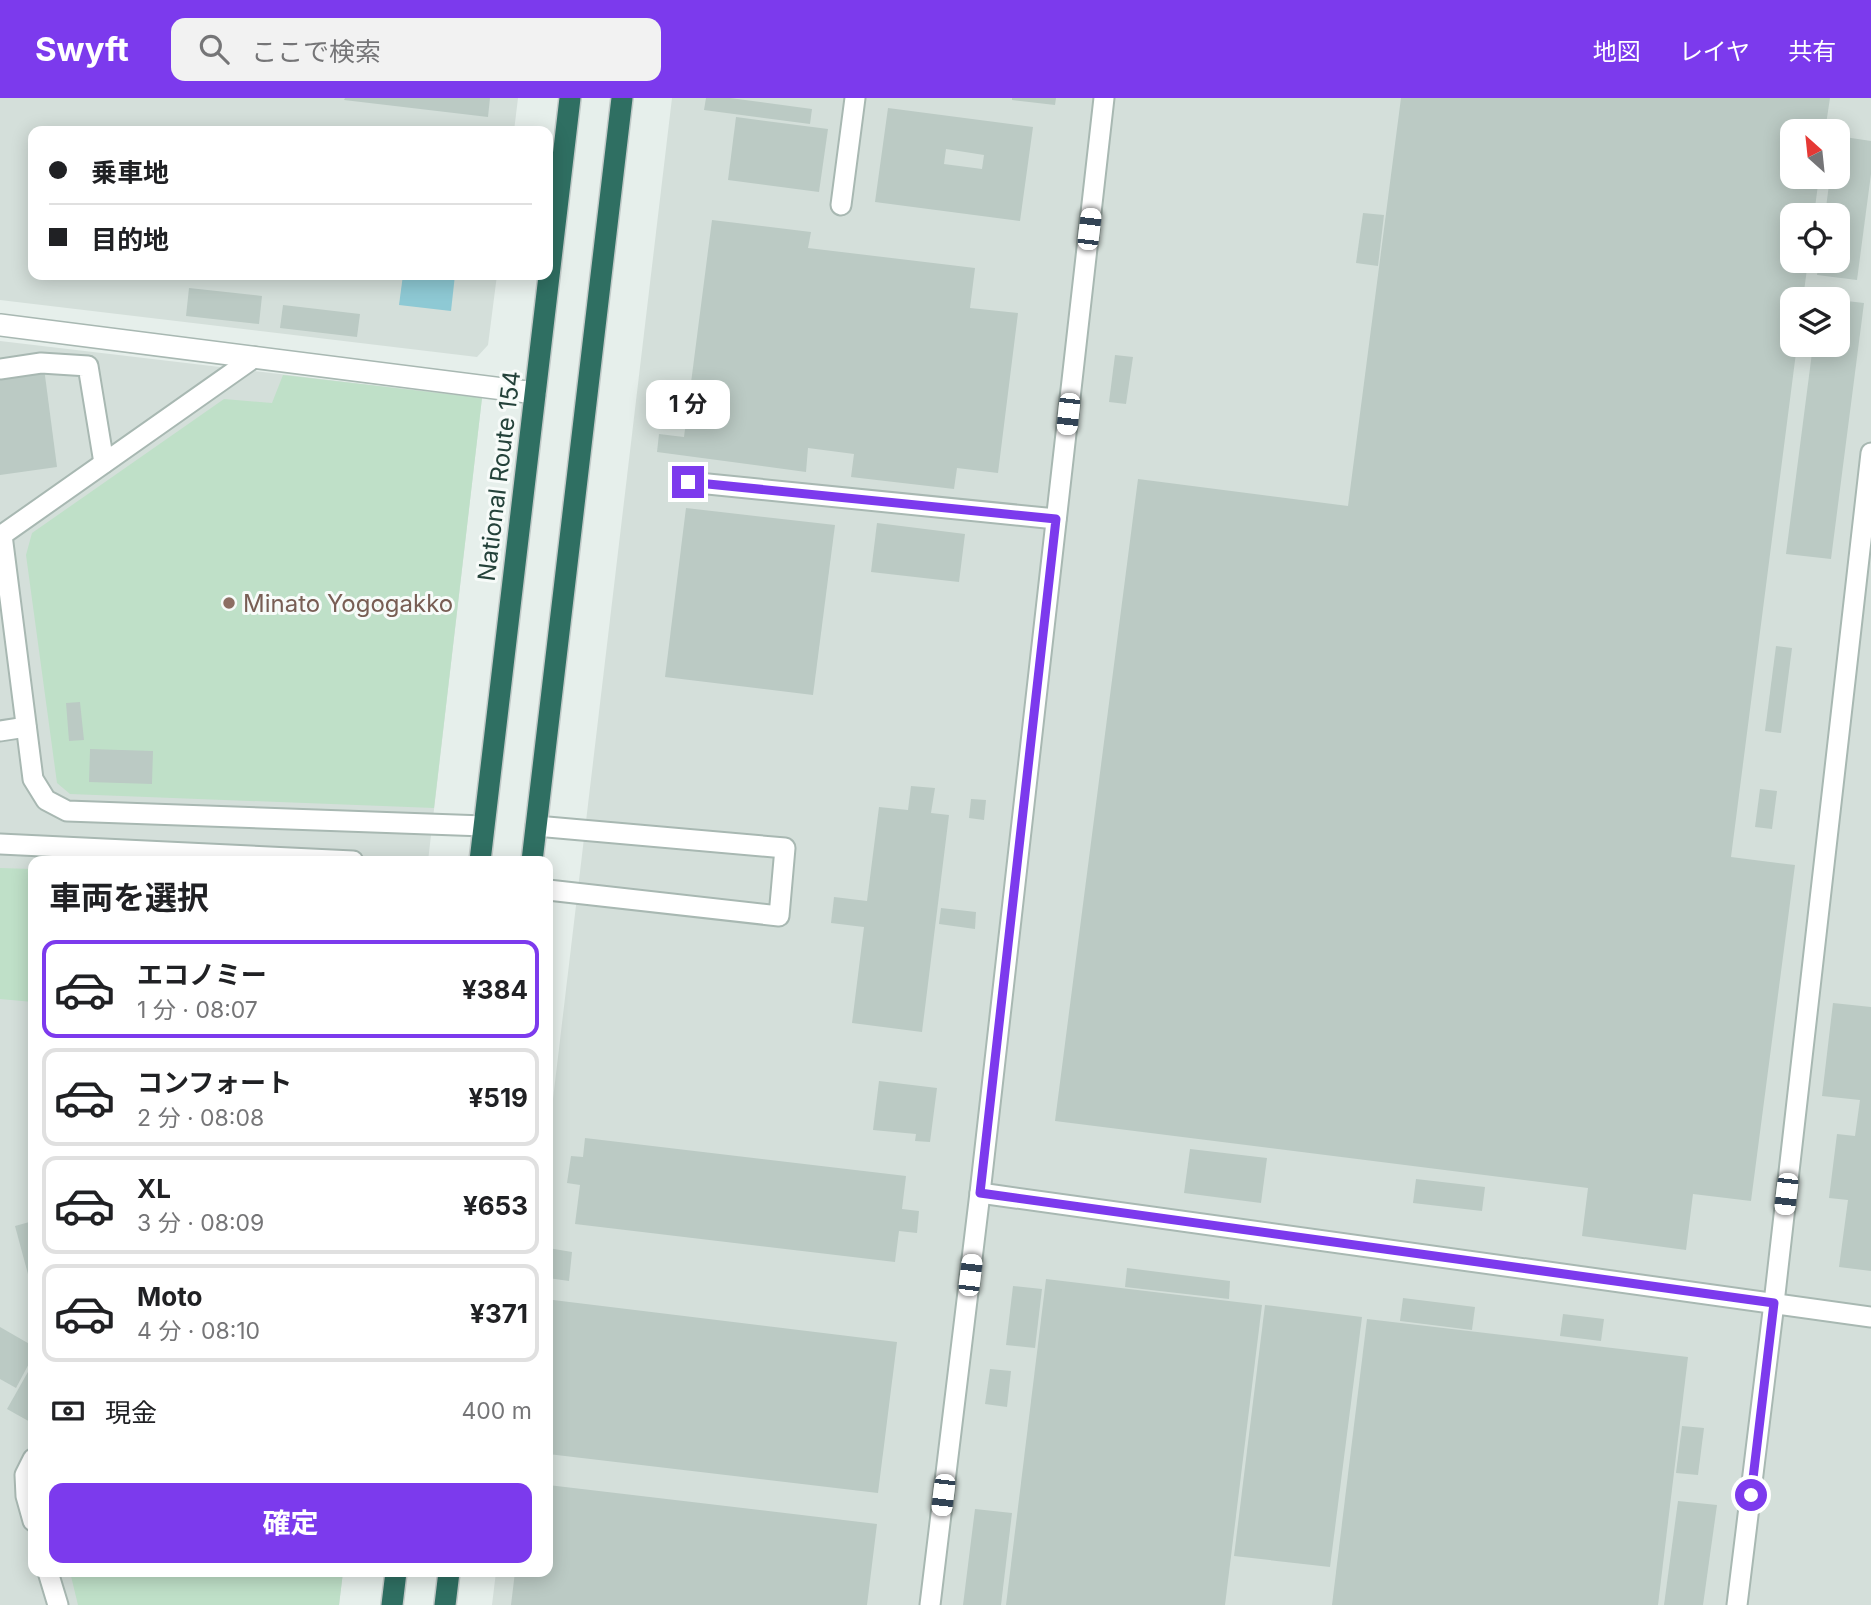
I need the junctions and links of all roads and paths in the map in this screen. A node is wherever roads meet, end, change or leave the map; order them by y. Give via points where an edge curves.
1 (570, 98) edge
2 (622, 98) edge
3 (855, 98) edge
4 (1104, 98) edge
5 (841, 205) dead end
6 (553, 241) edge
7 (548, 280) edge
8 (0, 325) edge
9 (255, 357) junction
10 (0, 369) edge
11 (535, 393) junction
12 (1871, 453) edge
13 (104, 463) junction
14 (688, 482) dead end
15 (1056, 519) junction
16 (26, 727) junction
17 (0, 731) edge
18 (484, 826) junction
19 (536, 826) junction
20 (0, 844) edge
21 (249, 856) edge
22 (481, 856) edge
23 (533, 856) edge
24 (553, 891) edge
25 (980, 1193) junction
26 (1774, 1303) junction
27 (1871, 1317) edge
28 (28, 1469) edge
29 (28, 1503) edge
30 (50, 1577) edge
31 (395, 1577) edge
32 (448, 1577) edge
33 (58, 1605) edge
34 (392, 1605) edge
35 (445, 1605) edge
36 (930, 1605) edge
37 (1737, 1605) edge

1 - 6 highway, National Route 154
2 - 19 highway
3 - 5 lane
4 - 15 lane
7 - 11 highway, National Route 154
8 - 9 street
9 - 11 street
9 - 13 lane
10 - 13 lane via 41,363 88,366
11 - 18 highway, National Route 154
12 - 26 lane
13 - 16 lane via 2,535
14 - 15 lane
15 - 25 lane
16 - 17 lane
16 - 18 lane via 33,779 46,800 67,811
18 - 22 highway, National Route 154
19 - 23 highway
19 - 24 lane via 785,848 779,916
20 - 21 lane
25 - 26 lane
25 - 36 lane
26 - 27 lane
26 - 37 lane
28 - 29 lane
30 - 33 lane
31 - 34 highway
32 - 35 highway

